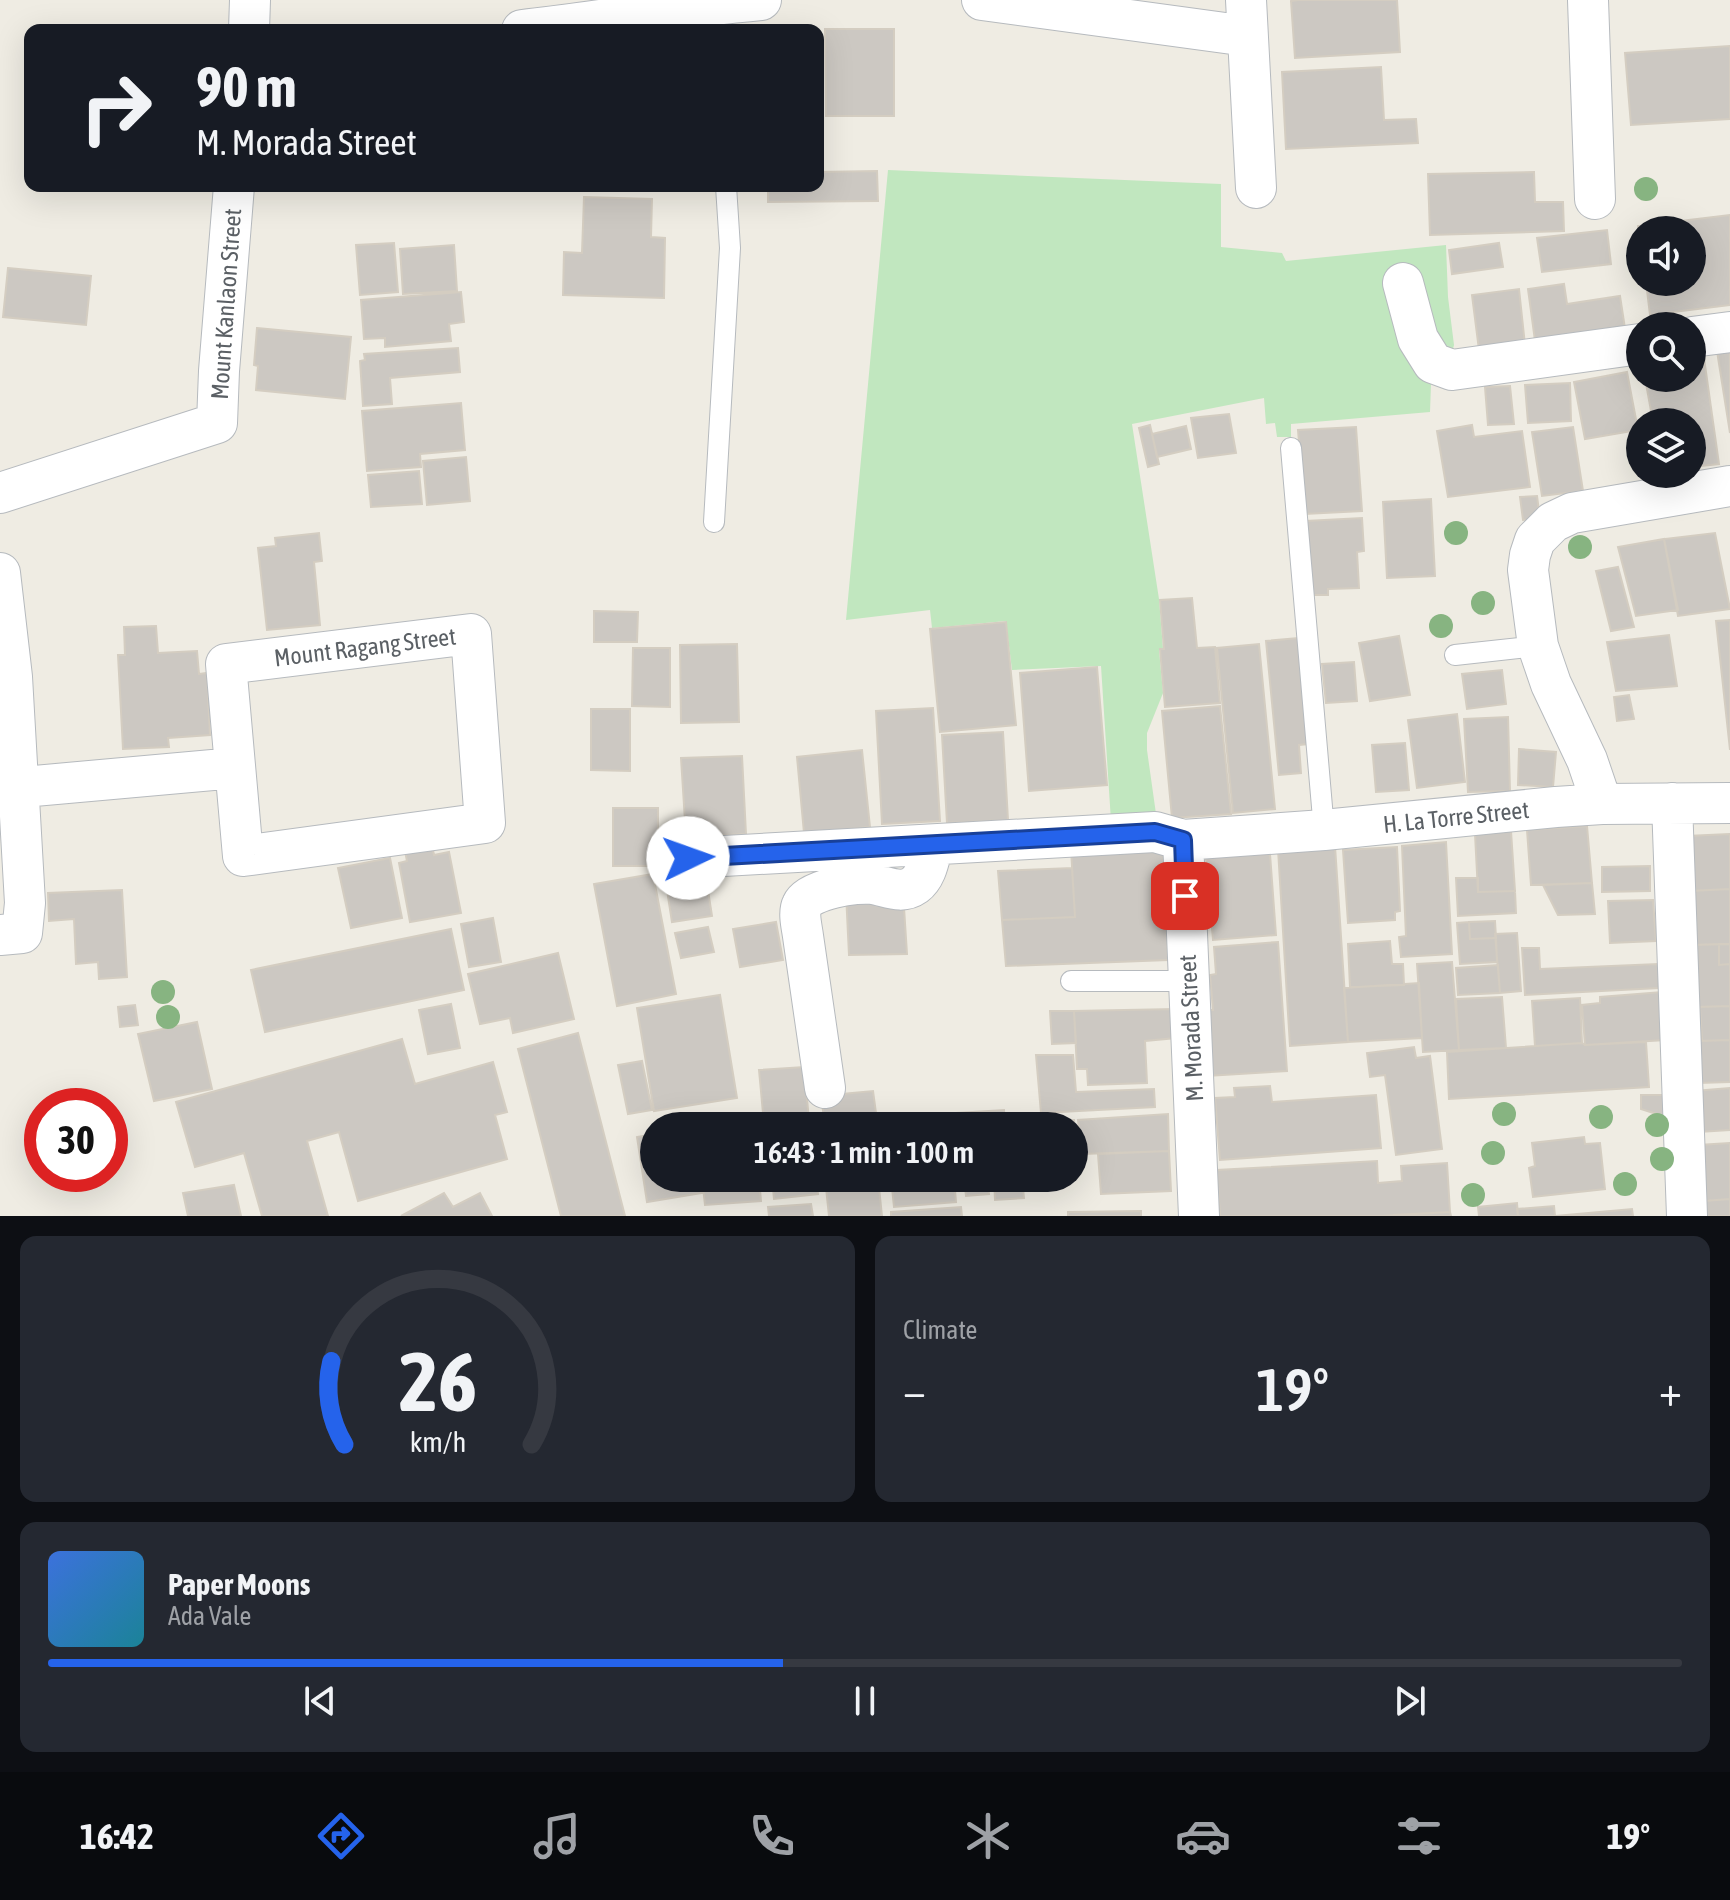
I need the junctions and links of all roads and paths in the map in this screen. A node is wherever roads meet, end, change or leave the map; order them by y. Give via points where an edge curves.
1 (250, 0) edge
2 (761, 0) edge
3 (982, 0) edge
4 (1588, 0) edge
5 (593, 11) edge
6 (716, 17) edge
7 (1247, 18) edge
8 (249, 24) edge
9 (544, 24) edge
10 (1256, 188) dead end
11 (234, 192) edge
12 (726, 192) edge
13 (1595, 199) dead end
14 (1403, 283) dead end
15 (1730, 332) edge
16 (1706, 335) edge
17 (1626, 346) edge
18 (1291, 448) dead end
19 (1730, 486) edge
20 (0, 493) edge
21 (714, 522) dead end
22 (0, 573) edge
23 (1538, 646) junction
24 (1455, 655) dead end
25 (235, 768) junction
26 (10, 787) edge
27 (1672, 803) junction
28 (1730, 803) edge
29 (1602, 804) junction
30 (1324, 830) junction
31 (1183, 840) junction
32 (933, 845) junction
33 (688, 858) dead end
34 (11, 934) edge
35 (1071, 981) dead end
36 (1188, 981) junction
37 (825, 1088) dead end
38 (1199, 1216) edge
39 (1687, 1216) edge

1 - 8 street
2 - 6 street
3 - 7 street
4 - 13 street
5 - 6 street
5 - 9 street
7 - 10 street
11 - 20 street, Mount Kanlaon Street via 217,423
12 - 21 lane via 730,248
14 - 17 street via 1418,339 1433,363 1452,370
15 - 16 street
18 - 30 lane
19 - 23 street via 1572,513 1553,522 1535,540 1528,570
22 - 26 street via 10,650
23 - 24 lane
23 - 29 street
25 - 25 street, Mount Ragang Street via 243,856 485,823 471,634 226,664
25 - 26 street
26 - 34 street via 25,903
27 - 28 street, H. La Torre Street
27 - 29 street, H. La Torre Street
27 - 39 street
29 - 30 street, H. La Torre Street
30 - 31 street, H. La Torre Street
31 - 32 street, H. La Torre Street via 1155,832
31 - 36 street, M. Morada Street
32 - 33 street, H. La Torre Street
32 - 37 street via 926,871 905,890 854,884 809,897 802,905
35 - 36 lane
36 - 38 street, M. Morada Street

